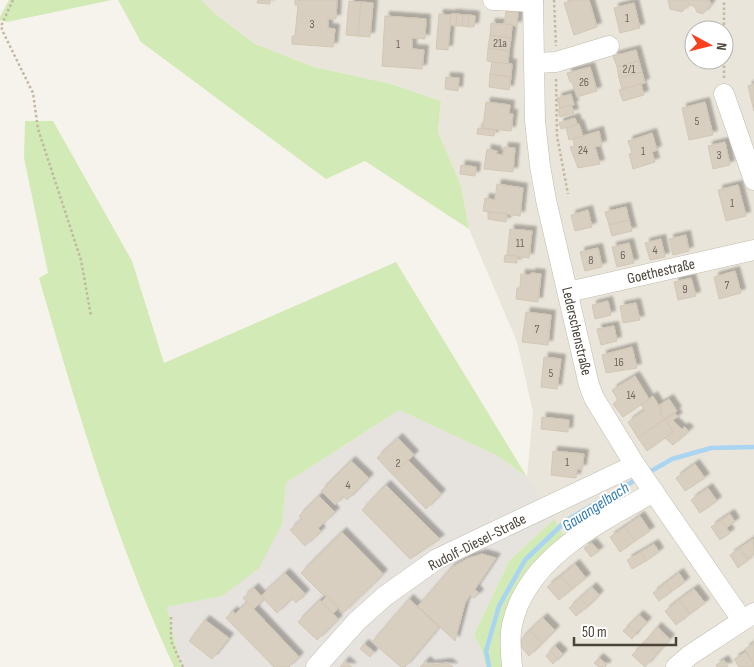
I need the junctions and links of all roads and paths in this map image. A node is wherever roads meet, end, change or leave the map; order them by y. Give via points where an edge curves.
1 (13, 0) edge
2 (493, 0) edge
3 (554, 0) edge
4 (724, 0) edge
5 (533, 1) edge
6 (724, 20) edge
7 (0, 26) edge
8 (610, 46) dead end
9 (556, 62) junction
10 (535, 63) junction
11 (724, 94) dead end
12 (754, 180) edge
13 (568, 194) dead end
14 (754, 250) edge
15 (568, 292) junction
16 (91, 316) dead end
17 (637, 468) junction
18 (653, 490) junction
19 (171, 617) dead end
20 (748, 617) edge
21 (182, 667) edge
22 (316, 667) edge
23 (512, 667) edge
24 (676, 667) edge

1 - 7 path
2 - 5 street
3 - 9 path
4 - 6 path
5 - 10 street, Lederschenstraße
7 - 16 path via 33,93 38,129 81,260
8 - 9 street
9 - 10 street
9 - 13 path via 557,136
10 - 15 street, Lederschenstraße via 535,121 540,166
11 - 12 street
14 - 15 street, Goethestraße
15 - 17 street, Lederschenstraße via 594,398
17 - 18 street, Lederschenstraße
17 - 22 street, Rudolf-Diesel-Straße via 437,559 385,596 357,621
18 - 20 street, Lederschenstraße
18 - 23 street via 562,548 539,572 515,613 510,643
19 - 21 path via 171,641
20 - 24 street

